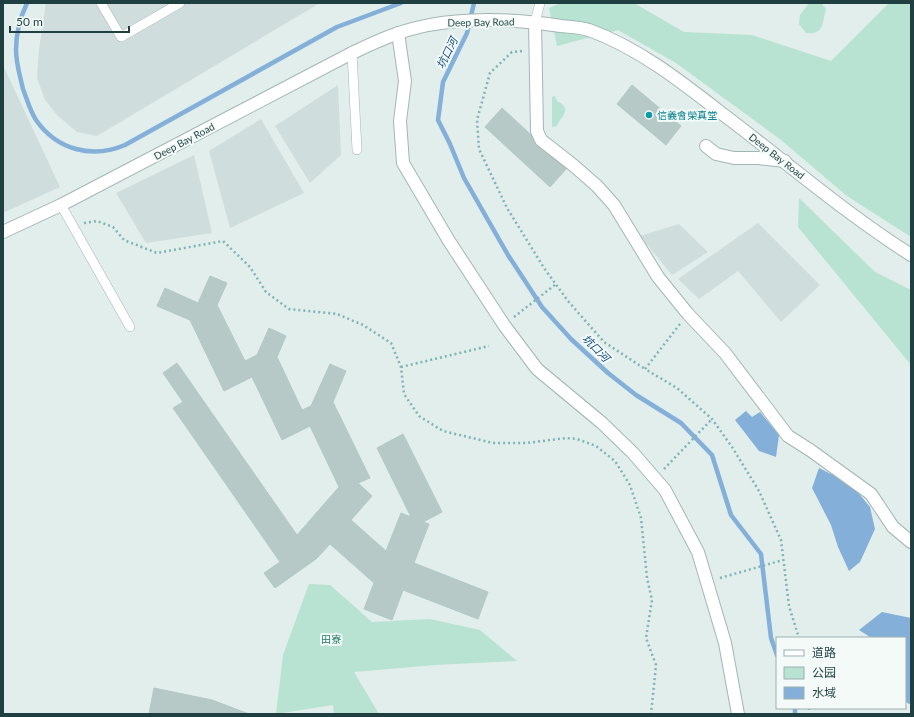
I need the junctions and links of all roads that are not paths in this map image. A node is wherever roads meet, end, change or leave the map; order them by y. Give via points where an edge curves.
1 (100, 3) edge
2 (180, 3) edge
3 (540, 3) edge
4 (535, 22) junction
5 (398, 33) junction
6 (352, 53) junction
7 (706, 146) dead end
8 (357, 150) dead end
9 (785, 161) junction
10 (61, 205) junction
11 (3, 232) edge
12 (911, 255) edge
13 (130, 327) dead end
14 (911, 542) edge
15 (738, 714) edge

1 - 2 lane via 121,37
3 - 4 lane
4 - 5 street, Deep Bay Road via 488,20 449,23
4 - 9 street, Deep Bay Road via 588,30 634,51 694,91
4 - 14 street via 538,136 597,186 614,205 658,277 725,353 788,436 871,494 893,527
5 - 6 street, Deep Bay Road
5 - 15 street via 405,81 400,121 403,163 449,241 504,325 537,369 602,423 633,453 665,490 698,552 725,643
6 - 8 lane
6 - 10 street, Deep Bay Road
7 - 9 street via 716,154 734,158
9 - 12 street, Deep Bay Road via 878,234
10 - 11 street, Deep Bay Road
10 - 13 lane

